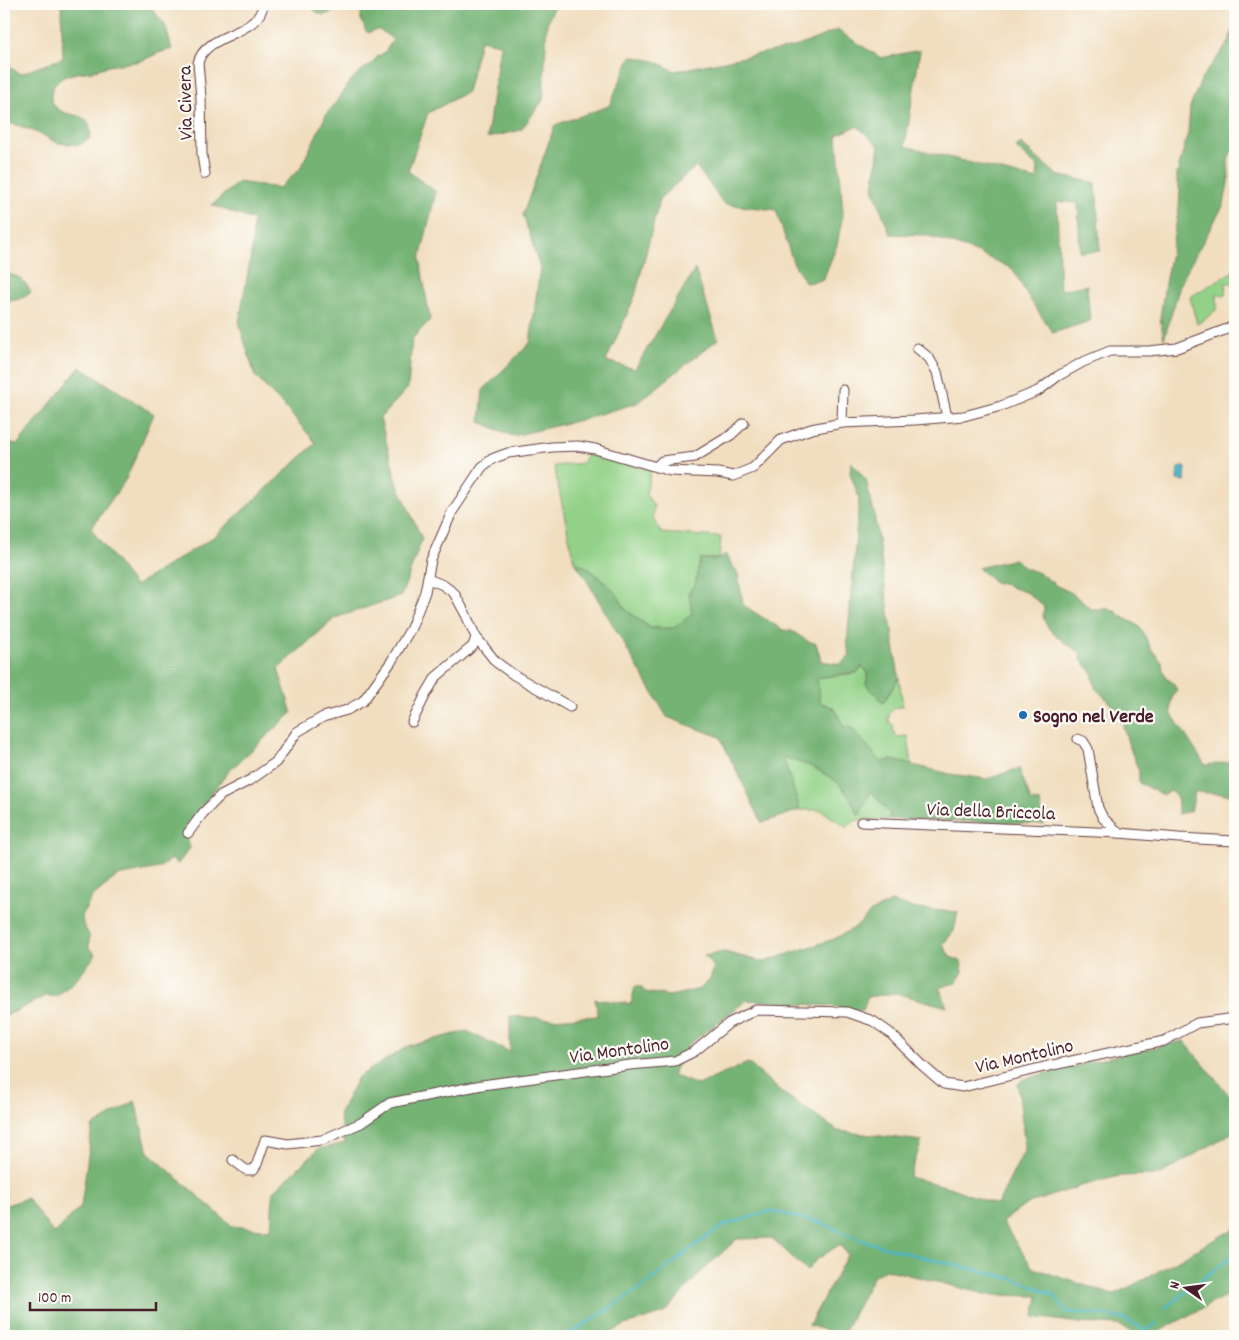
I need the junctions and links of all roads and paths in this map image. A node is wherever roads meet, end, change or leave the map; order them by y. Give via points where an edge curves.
1 (263, 4) edge
2 (205, 174) dead end
3 (1235, 326) edge
4 (917, 348) dead end
5 (843, 390) dead end
6 (946, 417) junction
7 (744, 423) dead end
8 (842, 423) junction
9 (656, 467) junction
10 (428, 578) junction
11 (476, 637) junction
12 (570, 707) dead end
13 (412, 722) dead end
14 (1078, 739) dead end
15 (861, 822) dead end
16 (188, 833) dead end
17 (1119, 833) junction
18 (1235, 841) edge
19 (1235, 1018) edge
20 (233, 1160) dead end

1 - 2 street, Via Civera via 262,11 253,22 212,44 199,58
3 - 6 street via 1177,348 1110,350 1058,376 1038,391 1001,406 964,416
4 - 6 street via 938,372
5 - 8 street
6 - 8 street
7 - 9 street via 731,436 696,457 662,461
8 - 9 street via 811,429 782,440 753,468 733,476
9 - 10 street via 578,446 508,453 492,458 482,467 452,512 430,560
10 - 11 street via 454,593
10 - 16 street via 412,628 363,701 323,717 297,732 276,762 220,796
11 - 12 street via 496,662
11 - 13 street via 473,646 436,678
14 - 17 street via 1088,749 1098,808 1103,818
15 - 17 street, Via della Briccola
17 - 18 street, Via della Briccola
19 - 20 street, Via Montolino via 1197,1024 1164,1041 963,1087 944,1084 873,1021 847,1012 756,1010 729,1023 695,1051 675,1061 482,1085 390,1103 361,1124 322,1140 288,1144 266,1140 253,1170 246,1170

